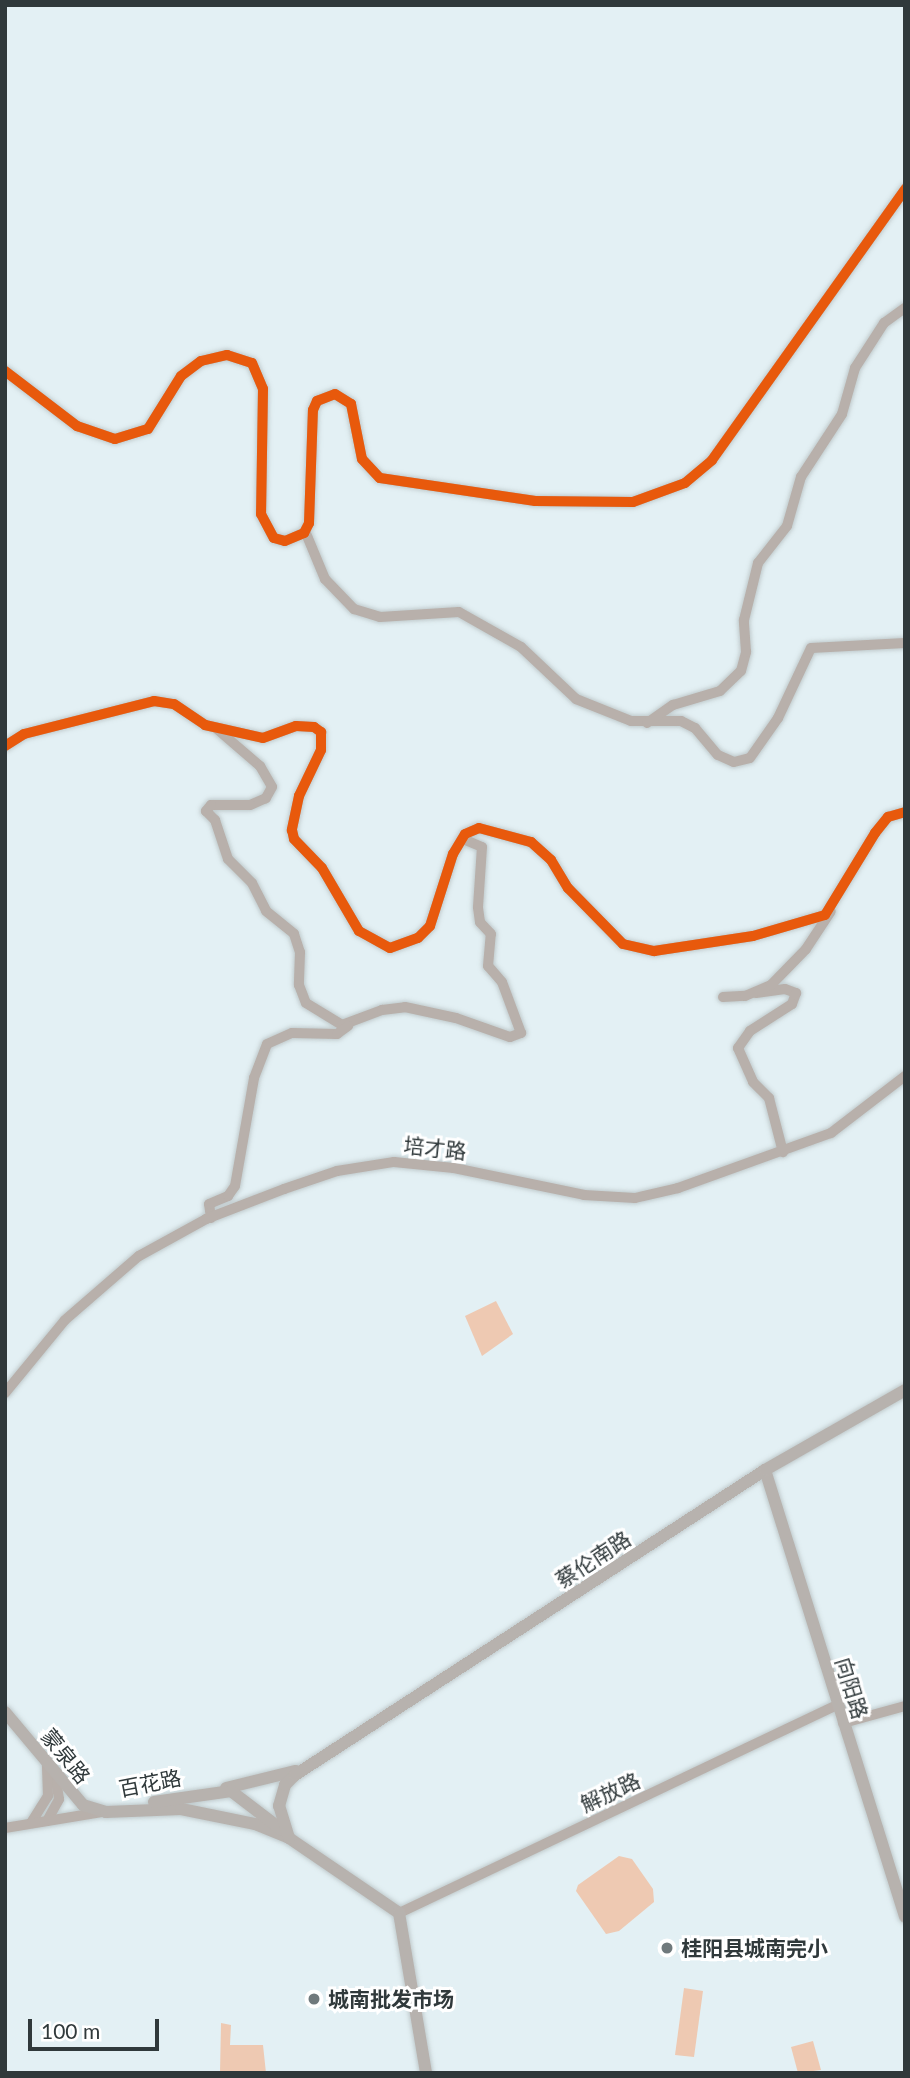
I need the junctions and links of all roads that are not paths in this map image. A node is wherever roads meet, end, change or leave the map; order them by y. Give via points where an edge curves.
1 (905, 189) edge
2 (905, 308) edge
3 (7, 375) edge
4 (305, 531) junction
5 (905, 643) edge
6 (647, 723) junction
7 (217, 728) junction
8 (5, 746) edge
9 (905, 812) edge
10 (463, 839) junction
11 (835, 905) junction
12 (756, 993) junction
13 (723, 997) dead end
14 (348, 1026) junction
15 (905, 1076) edge
16 (783, 1152) junction
17 (211, 1217) junction
18 (905, 1391) edge
19 (5, 1393) edge
20 (765, 1470) junction
21 (837, 1705) junction
22 (905, 1706) edge
23 (5, 1712) edge
24 (843, 1723) junction
25 (47, 1764) junction
26 (306, 1767) junction
27 (55, 1774) junction
28 (219, 1789) junction
29 (106, 1812) junction
30 (47, 1821) junction
31 (29, 1824) junction
32 (5, 1828) edge
33 (289, 1838) junction
34 (399, 1913) junction
35 (905, 1917) edge
36 (426, 2073) edge

1 - 4 street via 723,444 685,483 647,499 610,504 534,501 394,483 380,478 362,459 351,404 343,397 325,395 317,401 310,424 312,508
2 - 6 street via 884,323 855,368 842,414 801,477 787,526 758,563 744,620 746,652 741,671 720,691 673,705
3 - 4 street via 77,426 115,439 148,429 181,376 201,361 228,355 252,363 263,389 261,514 265,528 285,541
4 - 6 street via 325,579 354,609 380,617 459,612 522,647 576,699 611,715
5 - 6 street via 811,648 785,707 744,761 718,755 695,727 681,721
7 - 8 street via 196,721 174,704 155,701 24,734
7 - 10 street via 263,738 306,724 321,732 321,750 299,796 292,830 303,850 322,868 347,916 376,944 390,948 406,945 430,926 453,854
7 - 14 street via 260,765 272,787 266,798 250,805 211,804 206,811 215,820 228,859 252,883 266,911 295,934 300,952 299,985 306,1003
9 - 11 street via 888,817 875,833
10 - 11 street via 479,828 531,842 551,860 568,888 622,944 636,951 795,927 825,915
10 - 14 street via 482,847 478,907 480,922 491,934 488,966 502,982 521,1033 518,1037 498,1035 456,1018 405,1007 369,1014
11 - 12 street via 793,965
12 - 13 street
12 - 16 street via 785,989 796,993 792,1004 750,1031 738,1048 753,1082 769,1098
14 - 17 street via 337,1034 292,1033 267,1044 254,1078 235,1186 228,1196 209,1204
15 - 16 street, 培才路 via 831,1133
16 - 17 street, 培才路 via 635,1198 584,1195 475,1172 394,1162 337,1171
17 - 19 street, 培才路 via 128,1265 65,1320
18 - 20 main road, 蔡伦南路
20 - 21 main road, 向阳路
20 - 26 main road, 蔡伦南路
21 - 24 main road, 向阳路
21 - 34 street, 解放路
22 - 24 street
23 - 25 main road, 蒙泉路
24 - 35 main road, 向阳路
25 - 27 main road, 蒙泉路
25 - 31 street via 48,1796
26 - 28 main road, 蔡伦南路
26 - 33 main road, 蔡伦南路 via 290,1779 280,1799 280,1820
27 - 29 main road, 蒙泉路 via 83,1805
27 - 30 street via 59,1799
28 - 29 main road, 百花路
28 - 33 main road, 百花路 via 248,1801
29 - 30 street
29 - 33 main road, 百花路 via 200,1811
30 - 31 street
31 - 32 street
33 - 34 main road, 百花路
34 - 36 main road

